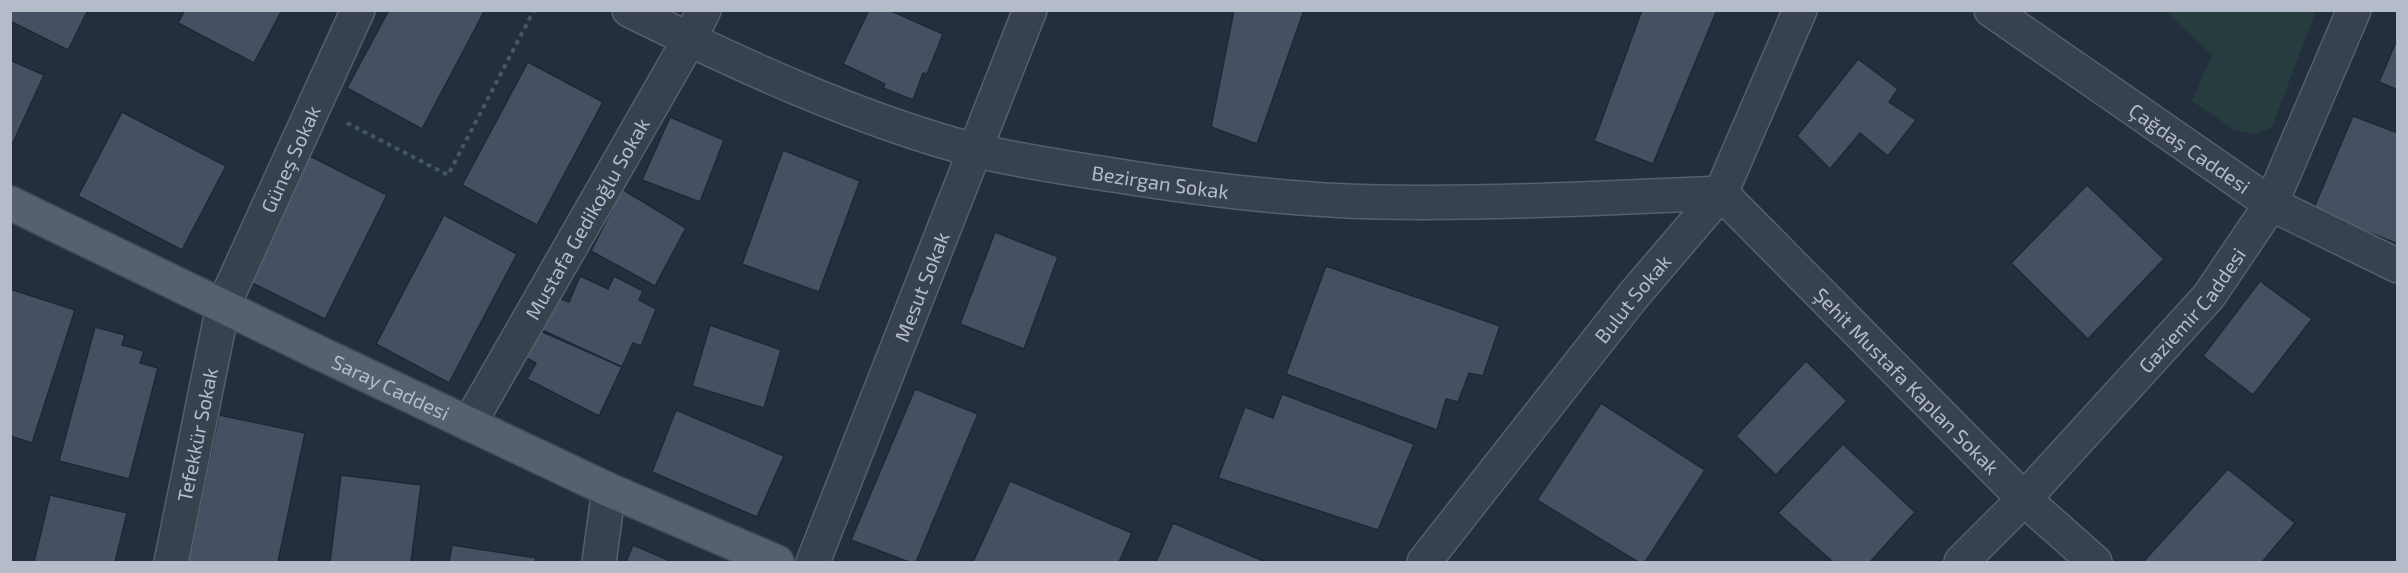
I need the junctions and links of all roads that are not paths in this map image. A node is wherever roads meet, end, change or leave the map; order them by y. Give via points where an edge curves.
1 (358, 10) edge
2 (629, 10) edge
3 (704, 10) edge
4 (1030, 10) edge
5 (1800, 10) edge
6 (1991, 10) edge
7 (2354, 10) edge
8 (689, 40) junction
9 (976, 150) junction
10 (1721, 193) junction
11 (10, 203) edge
12 (2271, 204) junction
13 (2397, 266) edge
14 (223, 306) junction
15 (469, 424) junction
16 (609, 490) junction
17 (2024, 499) junction
18 (171, 562) edge
19 (599, 562) edge
20 (777, 562) edge
21 (813, 562) edge
22 (1424, 562) edge
23 (1961, 562) edge
24 (2095, 562) edge

1 - 14 street, Güneş Sokak
2 - 8 street, Bezirgan Sokak
3 - 8 street, Mustafa Gedikoğlu Sokak
4 - 9 street, Mesut Sokak
5 - 10 street, Bulut Sokak
6 - 12 street, Çağdaş Caddesi
7 - 12 street, Gaziemir Caddesi
8 - 9 street, Bezirgan Sokak via 798,88 915,132
8 - 15 street, Mustafa Gedikoğlu Sokak
9 - 10 street, Bezirgan Sokak via 1208,190 1363,201 1540,201
9 - 21 street, Mesut Sokak
10 - 17 street, Şehit Mustafa Kaplan Sokak
10 - 22 street, Bulut Sokak via 1626,305
11 - 14 main road, Saray Caddesi
12 - 13 street, Çağdaş Caddesi
12 - 17 street, Gaziemir Caddesi via 2209,296
14 - 15 main road, Saray Caddesi
14 - 18 street, Tefekkür Sokak
15 - 16 main road, Saray Caddesi
16 - 19 street
16 - 20 main road, Saray Caddesi
17 - 23 street, Gaziemir Caddesi
17 - 24 street, Şehit Mustafa Kaplan Sokak

